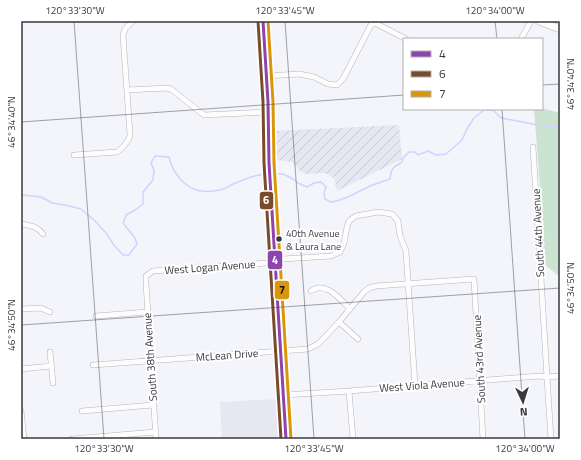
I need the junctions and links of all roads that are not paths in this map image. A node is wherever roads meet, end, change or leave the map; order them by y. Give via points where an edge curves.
1 (133, 21) edge
2 (263, 21) edge
3 (373, 21) edge
4 (531, 21) edge
5 (539, 21) edge
6 (560, 28) edge
7 (404, 38) edge
8 (522, 38) edge
9 (266, 76) junction
10 (127, 90) junction
11 (268, 112) junction
12 (533, 147) dead end
13 (74, 155) dead end
14 (21, 224) edge
15 (43, 234) dead end
16 (276, 261) junction
17 (146, 276) joint
18 (474, 279) joint
19 (408, 283) junction
20 (311, 291) dead end
21 (21, 309) edge
22 (350, 309) junction
23 (50, 312) dead end
24 (148, 312) junction
25 (96, 316) dead end
26 (339, 322) junction
27 (358, 339) dead end
28 (281, 351) junction
29 (50, 352) dead end
30 (151, 361) junction
31 (92, 365) dead end
32 (51, 366) junction
33 (21, 369) edge
34 (560, 376) edge
35 (547, 377) junction
36 (480, 381) junction
37 (53, 383) dead end
38 (415, 385) junction
39 (350, 391) junction
40 (284, 395) junction
41 (153, 405) junction
42 (21, 411) edge
43 (82, 411) dead end
44 (155, 432) junction
45 (106, 438) edge
46 (24, 439) edge
47 (72, 439) edge
48 (156, 439) edge
49 (286, 439) edge
50 (353, 439) edge
51 (483, 439) edge
52 (552, 439) edge

1 - 10 street via 123,35
2 - 9 main road
3 - 7 street
3 - 9 street via 344,80 337,85 299,74
4 - 8 street
5 - 6 main road
9 - 11 main road
10 - 11 street via 171,89 204,115
10 - 13 street via 130,135 123,147 117,152
11 - 16 main road
12 - 35 street, South 44th Avenue
14 - 15 street via 35,227
16 - 17 street, West Logan Avenue via 153,271
16 - 19 street, West Logan Avenue via 331,256 340,252 349,221 356,216 378,212 392,214 398,221 400,236 406,250
16 - 28 main road
17 - 24 street, South 38th Avenue
18 - 19 street, McLean Drive
18 - 36 street, South 43rd Avenue
19 - 22 street, McLean Drive via 369,288
19 - 38 street
20 - 22 street via 323,288
21 - 23 street via 41,308
22 - 26 street, McLean Drive
24 - 25 street
24 - 30 street, South 38th Avenue
26 - 27 street
26 - 28 street, McLean Drive via 323,339 308,349
28 - 30 street, McLean Drive
28 - 40 main road
29 - 32 street
30 - 31 street, McLean Drive
30 - 41 street, South 38th Avenue
32 - 33 street
32 - 37 street
34 - 35 street, West Viola Avenue
35 - 36 street, West Viola Avenue
35 - 52 street, South 44th Avenue
36 - 38 street, West Viola Avenue
36 - 51 street, South 43rd Avenue
38 - 39 street, West Viola Avenue
39 - 40 street, West Viola Avenue
39 - 50 street
40 - 49 main road
41 - 43 street
41 - 44 street, South 38th Avenue
42 - 46 street
44 - 45 street
44 - 48 street, South 38th Avenue
45 - 47 street

